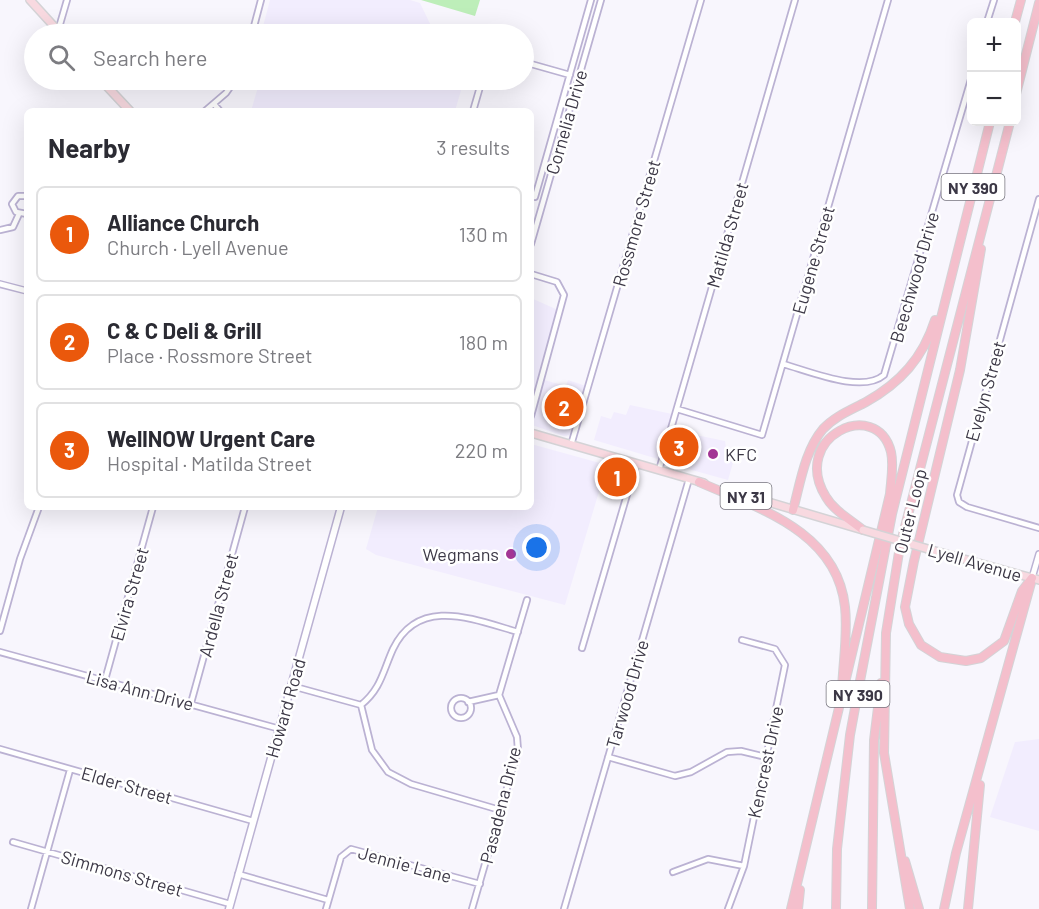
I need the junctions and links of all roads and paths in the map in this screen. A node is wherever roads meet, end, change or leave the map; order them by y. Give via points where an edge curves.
1 (30, 0) edge
2 (68, 0) edge
3 (261, 0) edge
4 (591, 0) edge
5 (601, 0) edge
6 (700, 0) edge
7 (795, 0) edge
8 (888, 0) edge
9 (994, 0) edge
10 (1021, 0) edge
11 (1039, 3) edge
12 (988, 18) edge
13 (1016, 18) edge
14 (52, 24) edge
15 (62, 24) edge
16 (255, 24) edge
17 (534, 65) edge
18 (570, 75) junction
19 (1021, 77) edge
20 (110, 90) edge
21 (226, 90) edge
22 (479, 90) edge
23 (967, 93) edge
24 (214, 104) junction
25 (127, 108) edge
26 (209, 108) edge
27 (217, 108) edge
28 (475, 108) edge
29 (989, 126) edge
30 (1009, 126) edge
31 (534, 193) edge
32 (24, 196) edge
33 (534, 196) edge
34 (544, 199) junction
35 (1039, 199) edge
36 (19, 214) junction
37 (24, 214) edge
38 (0, 230) edge
39 (534, 234) edge
40 (982, 236) junction
41 (956, 253) junction
42 (534, 275) edge
43 (0, 284) edge
44 (24, 290) edge
45 (783, 364) junction
46 (534, 405) edge
47 (677, 410) junction
48 (534, 435) edge
49 (572, 445) junction
50 (636, 464) junction
51 (659, 470) junction
52 (689, 479) junction
53 (901, 481) junction
54 (699, 482) junction
55 (890, 494) junction
56 (38, 510) edge
57 (152, 510) edge
58 (244, 510) edge
59 (340, 510) edge
60 (793, 510) junction
61 (1039, 528) edge
62 (863, 530) junction
63 (1039, 554) edge
64 (1036, 579) edge
65 (527, 600) dead end
66 (0, 631) edge
67 (518, 632) junction
68 (886, 633) junction
69 (742, 640) dead end
70 (582, 648) dead end
71 (0, 652) edge
72 (105, 680) junction
73 (292, 686) junction
74 (499, 695) junction
75 (468, 702) junction
76 (191, 704) junction
77 (361, 705) junction
78 (840, 713) junction
79 (279, 729) junction
80 (0, 749) edge
81 (985, 751) junction
82 (766, 757) junction
83 (608, 758) junction
84 (70, 770) junction
85 (500, 810) junction
86 (892, 815) junction
87 (254, 821) junction
88 (13, 842) dead end
89 (47, 852) junction
90 (804, 862) junction
91 (744, 866) junction
92 (673, 873) dead end
93 (238, 874) junction
94 (480, 884) junction
95 (328, 900) junction
96 (229, 907) edge
97 (31, 909) edge
98 (326, 909) edge
99 (472, 909) edge
100 (564, 909) edge
101 (728, 909) edge
102 (791, 909) edge
103 (798, 909) edge
104 (836, 909) edge
105 (872, 909) edge
106 (910, 909) edge
107 (919, 909) edge
108 (944, 909) edge
109 (968, 909) edge

1 - 14 main road
2 - 15 street
3 - 16 street
4 - 18 street
5 - 34 street, Cornelia Drive
6 - 49 street, Rossmore Street
7 - 47 street, Matilda Street
8 - 45 street, Eugene Street
9 - 12 street
10 - 13 highway
11 - 19 highway
17 - 18 street
18 - 31 street
20 - 25 main road
21 - 24 street
22 - 28 street
23 - 45 street, Beechwood Drive via 884,375 872,382 857,383
24 - 26 street
24 - 27 street
29 - 41 highway, Outer Loop / NY 390
30 - 40 highway, Outer Loop / NY 390
32 - 36 street via 13,201
33 - 34 street
34 - 39 street, Cornelia Drive
35 - 61 street, Evelyn Street via 957,495 967,507
36 - 37 street
36 - 38 street via 13,227
40 - 64 highway via 960,370 908,590 905,607 909,624 921,645 940,657 966,661 981,658 1004,641 1022,591
40 - 68 highway, Outer Loop / NY 390 via 900,546
41 - 53 highway, Outer Loop / NY 390
41 - 60 highway via 931,333 916,360 890,387 822,430 808,458
42 - 46 street via 557,282 564,295
43 - 44 street
45 - 47 street, Eugene Street via 762,435
47 - 51 street, Matilda Street
48 - 49 main road, Lyell Avenue / NY 31
49 - 50 main road, Lyell Avenue / NY 31
50 - 51 main road, Lyell Avenue / NY 31
50 - 70 street
51 - 52 main road, Lyell Avenue / NY 31
52 - 54 main road, Lyell Avenue / NY 31
52 - 83 street, Tarwood Drive
53 - 55 highway
53 - 104 highway, Outer Loop / NY 390 via 850,735 837,849
54 - 60 main road, Lyell Avenue / NY 31
54 - 78 highway via 779,518 810,538 826,557 845,604
55 - 62 highway via 891,452 875,431 851,426 838,429 824,442 817,470 825,497
55 - 78 highway
56 - 66 street
57 - 72 street, Elvira Street
58 - 76 street, Ardella Street
59 - 73 main road, Howard Road
60 - 62 main road, Lyell Avenue / NY 31
62 - 64 main road, Lyell Avenue / NY 31, bridge
63 - 64 street
64 - 81 highway
65 - 67 street
67 - 74 street
67 - 77 street via 452,615 422,620 401,635 378,689
68 - 86 highway, Outer Loop / NY 390 via 884,753
68 - 105 highway via 874,740
69 - 82 street, Kencrest Drive via 775,649 785,665
71 - 72 street, Lisa Ann Drive
72 - 76 street, Lisa Ann Drive
73 - 77 street
73 - 79 main road, Howard Road
74 - 75 street
74 - 85 street, Pasadena Drive via 518,742
75 - 75 street via 454,701 454,716 467,717 471,711
76 - 79 street, Lisa Ann Drive
77 - 85 street via 372,750 388,772 403,781
78 - 90 highway
79 - 87 main road, Howard Road
80 - 84 street, Elder Street
81 - 108 highway
81 - 109 highway via 975,813
82 - 83 street via 727,752 691,772 675,776
82 - 91 street, Kencrest Drive
83 - 100 street, Tarwood Drive
84 - 87 street, Elder Street
84 - 89 street
85 - 94 street, Pasadena Drive
86 - 106 highway, Outer Loop / NY 390
86 - 107 highway
87 - 93 main road, Howard Road
88 - 89 street, Simmons Street
89 - 96 street, Simmons Street
89 - 97 street
90 - 102 highway
90 - 103 highway
91 - 92 street via 708,859
91 - 101 street, Kencrest Drive
93 - 95 street
93 - 96 main road, Howard Road
94 - 95 street, Jennie Lane via 351,849 341,857
94 - 99 street, Pasadena Drive
95 - 98 street

